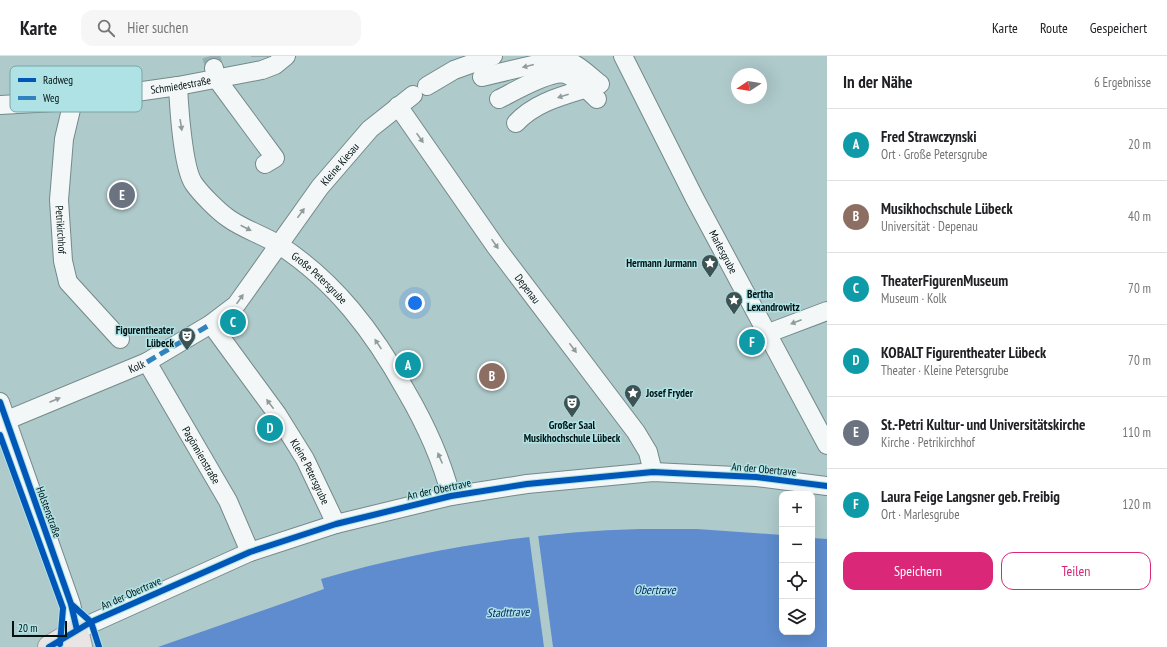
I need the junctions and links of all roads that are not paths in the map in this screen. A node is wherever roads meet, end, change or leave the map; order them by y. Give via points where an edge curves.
1 (286, 56) edge
2 (493, 56) edge
3 (623, 56) edge
4 (215, 72) junction
5 (482, 77) dead end
6 (178, 86) junction
7 (594, 90) junction
8 (142, 91) edge
9 (409, 95) junction
10 (499, 99) dead end
11 (10, 104) edge
12 (0, 105) edge
13 (552, 110) dead end
14 (70, 112) edge
15 (265, 164) dead end
16 (278, 244) junction
17 (827, 311) edge
18 (211, 324) junction
19 (766, 334) junction
20 (120, 339) dead end
21 (147, 362) junction
22 (0, 402) edge
23 (3, 422) edge
24 (827, 445) edge
25 (653, 472) junction
26 (827, 486) edge
27 (451, 496) junction
28 (336, 524) junction
29 (250, 552) junction
30 (79, 638) edge
31 (49, 647) edge

1 - 4 street, Schmiedestraße via 275,65 261,63
2 - 9 street, Kleine Kiesau via 454,70
3 - 19 street, Marlesgrube
4 - 6 street, Schmiedestraße
4 - 15 street via 275,158
7 -> 5 street via 574,63 566,59
6 - 8 street, Schmiedestraße
6 -> 16 street, Große Petersgrube via 187,164 193,183 228,218
7 - 10 street via 569,75 560,73
7 -> 13 street via 538,105 529,110 519,128
16 -> 9 street, Kleine Kiesau via 320,187 370,129
9 -> 25 street, Depenau via 496,247 636,432 648,452
11 - 12 street, Schmiedestraße
14 - 20 street, Petrikirchhof via 64,139 60,200 66,275 68,282
18 -> 16 street, Kolk via 236,305
27 -> 16 street, Große Petersgrube via 444,467 426,426 391,363 366,326 320,276
17 -> 19 street
18 - 21 street, Kolk
28 -> 18 street, Kleine Petersgrube via 305,459 277,414
19 - 24 street, Marlesgrube
23 -> 21 street, Kolk
21 - 29 street, Pagönnienstraße via 228,501
22 - 23 street, Holstenstraße
23 - 30 street, Holstenstraße via 61,573
25 - 26 street, An der Obertrave via 756,478
25 - 27 street, An der Obertrave via 527,484
27 - 28 street, An der Obertrave
28 - 29 street, An der Obertrave
29 - 30 street, An der Obertrave
30 - 31 main road

